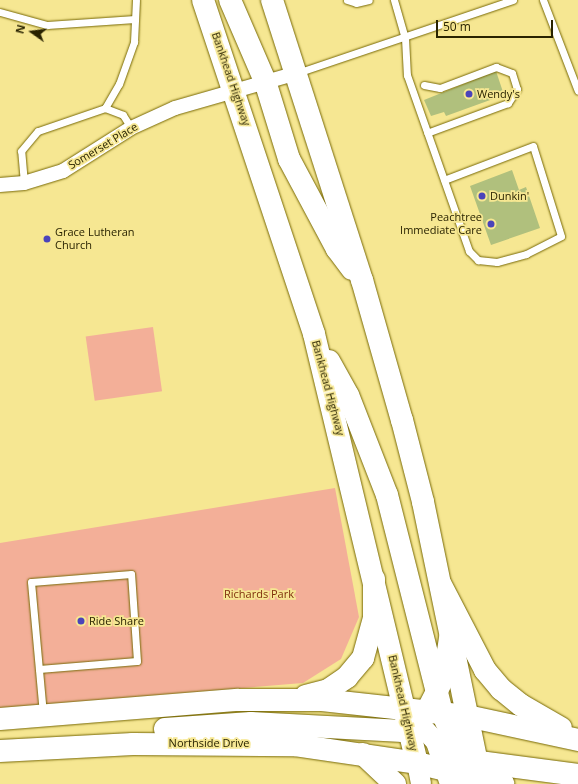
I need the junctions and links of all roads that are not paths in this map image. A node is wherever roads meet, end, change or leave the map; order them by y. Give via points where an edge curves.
1 (136, 0) edge
2 (203, 0) edge
3 (230, 0) edge
4 (272, 0) edge
5 (347, 0) edge
6 (369, 0) edge
7 (394, 0) edge
8 (513, 0) edge
9 (542, 0) edge
10 (0, 12) edge
11 (135, 19) junction
12 (405, 38) junction
13 (297, 73) junction
14 (265, 81) junction
15 (424, 85) dead end
16 (235, 90) junction
17 (578, 91) edge
18 (105, 108) junction
19 (131, 128) junction
20 (427, 133) junction
21 (444, 180) junction
22 (24, 183) junction
23 (0, 185) edge
24 (362, 280) junction
25 (314, 334) junction
26 (374, 579) junction
27 (442, 586) junction
28 (450, 638) junction
29 (39, 670) junction
30 (292, 700) junction
31 (423, 712) junction
32 (43, 716) junction
33 (467, 716) junction
34 (0, 719) edge
35 (578, 739) edge
36 (90, 745) junction
37 (0, 751) edge
38 (360, 752) junction
39 (416, 763) junction
40 (447, 770) edge
41 (476, 770) edge
42 (578, 775) edge
43 (395, 784) edge
44 (421, 784) edge
45 (503, 784) edge

1 - 11 lane
2 - 16 main road, Bankhead Highway
3 - 14 main road
4 - 13 main road
5 - 6 lane via 356,3
7 - 12 lane
8 - 12 lane
9 - 17 lane
10 - 11 lane via 47,25
11 - 18 lane via 134,42 119,84
12 - 13 lane
12 - 20 lane via 407,75
13 - 14 street, Somerset Place
13 - 24 main road
14 - 16 street, Somerset Place
14 - 24 main road via 289,159 337,249
15 - 20 lane via 440,88 496,67 512,73 517,89 508,103
16 - 19 street, Somerset Place via 175,108
16 - 25 main road, Bankhead Highway
18 - 19 lane via 123,114
18 - 22 lane via 38,132 24,143 20,151
19 - 22 street, Somerset Place via 64,171
20 - 21 lane
21 - 21 lane via 533,146 561,236 526,254 497,262 478,260 469,251
22 - 23 street, Somerset Place
24 - 27 main road via 402,420
25 - 26 main road, Bankhead Highway
25 - 31 main road via 348,395 387,495
26 - 30 main road via 374,618 363,658 347,677 328,690
26 - 31 main road, Bankhead Highway
27 - 28 main road
27 - 35 main road via 485,670 501,689 520,705
28 - 31 main road via 444,676
28 - 33 main road
29 - 29 lane via 31,582 131,574 137,661
29 - 32 lane
30 - 31 main road
30 - 32 main road
31 - 33 main road
31 - 36 main road via 395,732 251,723 127,732
31 - 39 main road, Bankhead Highway
31 - 40 main road
31 - 41 main road
32 - 34 main road
33 - 35 main road
33 - 41 main road
36 - 37 main road, Northside Drive
36 - 38 main road, Northside Drive via 231,742
38 - 39 main road, Northside Drive
38 - 43 main road
39 - 40 main road, Northside Drive
39 - 44 main road, Bankhead Highway
40 - 41 main road, Northside Drive
41 - 42 main road
41 - 45 main road

